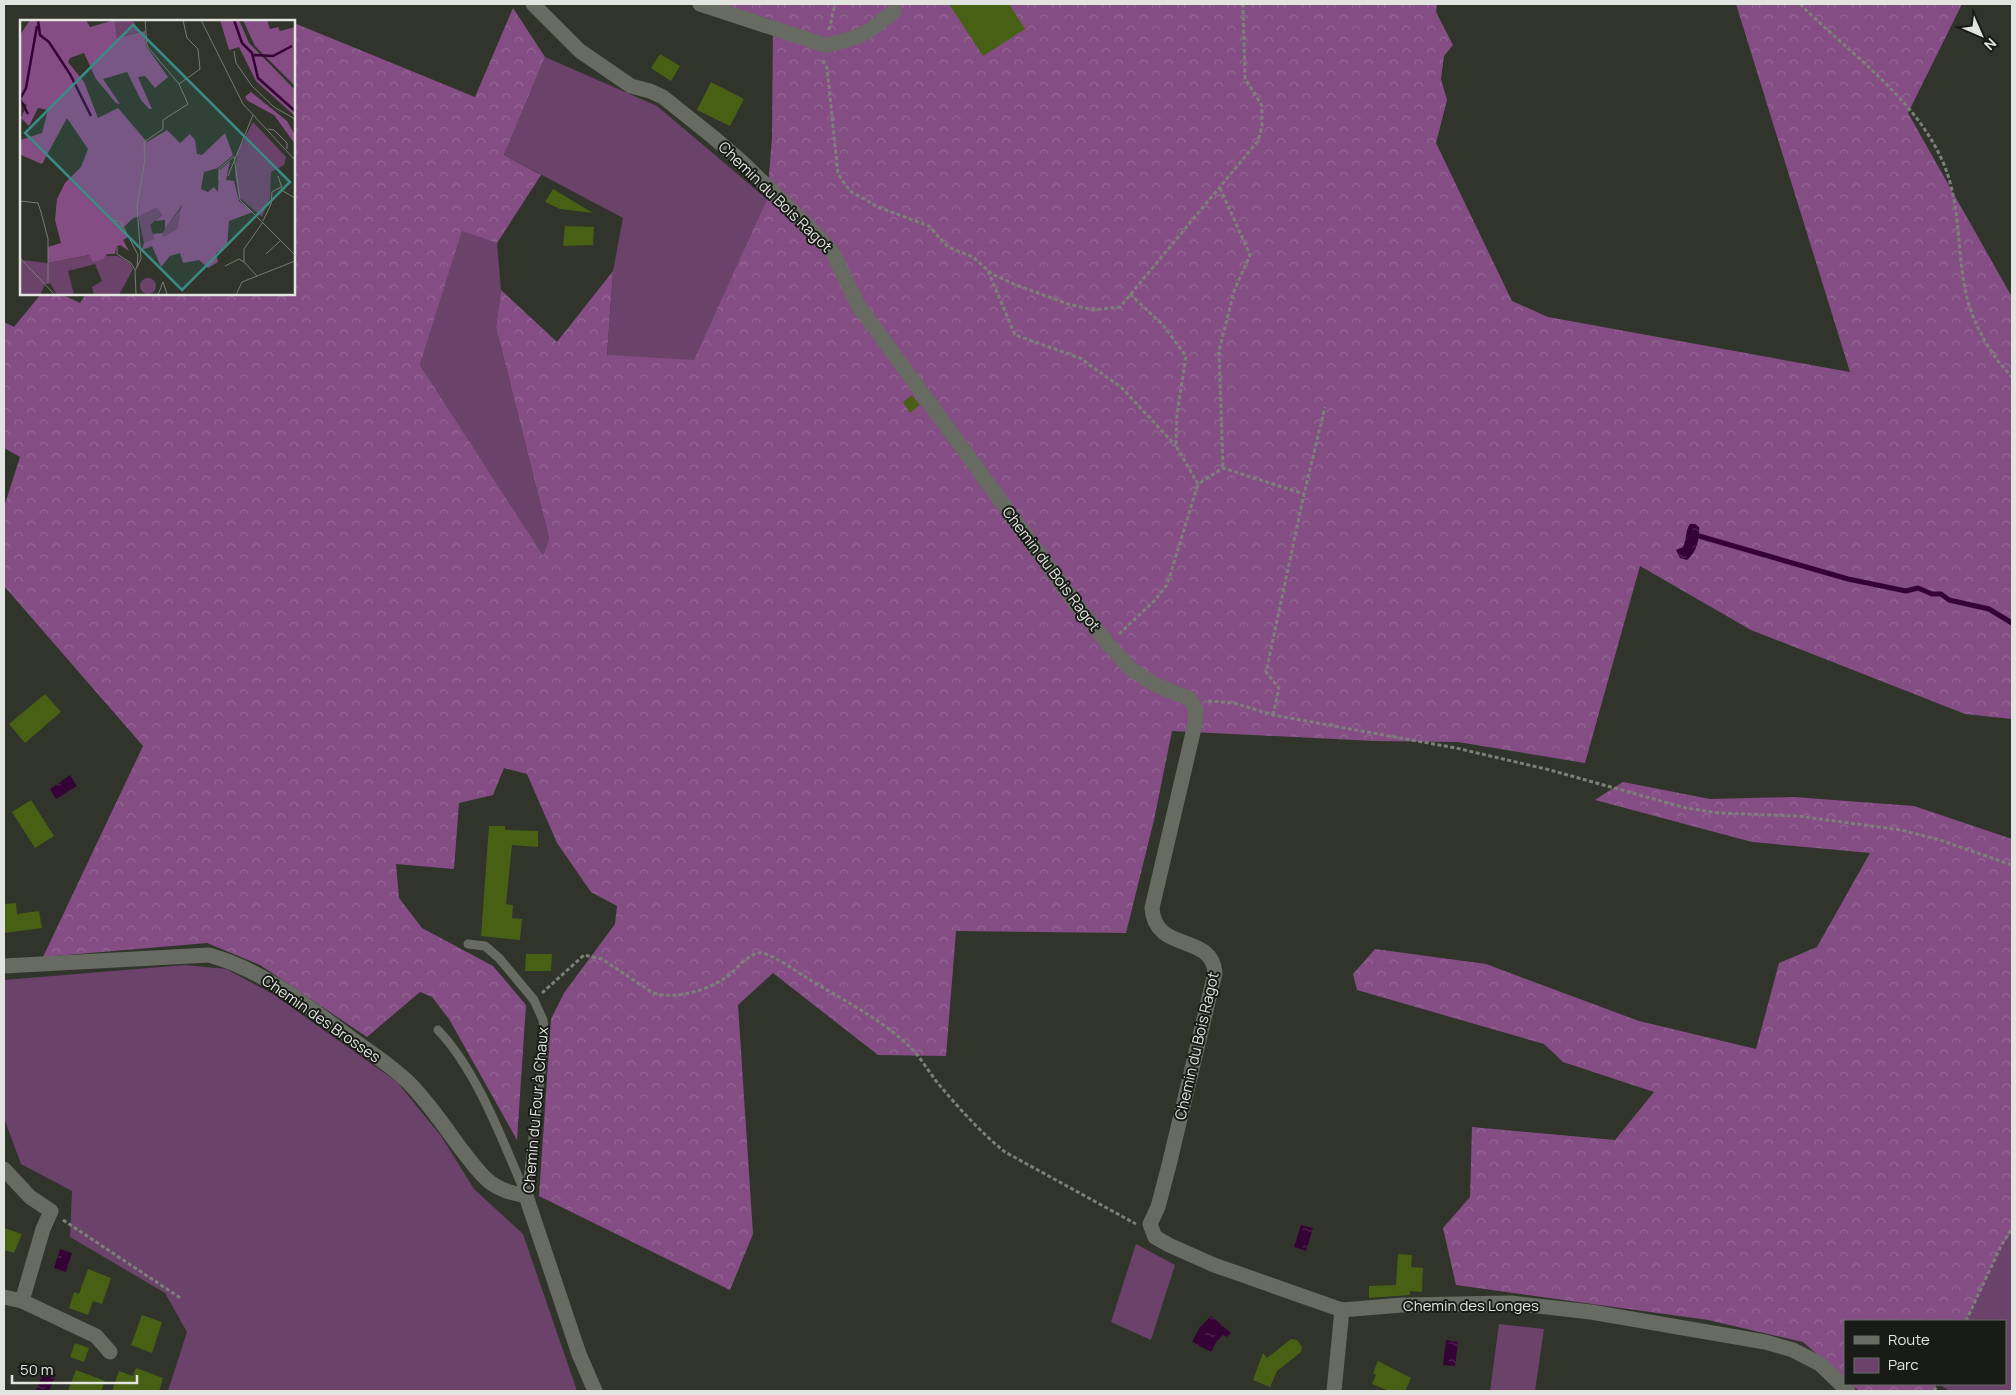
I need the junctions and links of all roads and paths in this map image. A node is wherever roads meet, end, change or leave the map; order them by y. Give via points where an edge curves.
1 (533, 4) edge
2 (700, 4) edge
3 (835, 4) edge
4 (1243, 4) edge
5 (1800, 4) edge
6 (894, 11) dead end
7 (825, 45) junction
8 (1220, 188) junction
9 (987, 270) junction
10 (1130, 294) junction
11 (2012, 376) edge
12 (1325, 407) dead end
13 (1176, 446) junction
14 (1223, 468) junction
15 (1198, 484) junction
16 (1304, 494) junction
17 (1108, 644) junction
18 (1190, 699) junction
19 (1273, 715) junction
20 (2012, 865) edge
21 (468, 944) dead end
22 (4, 966) edge
23 (534, 1000) junction
24 (438, 1030) dead end
25 (4, 1169) edge
26 (526, 1196) junction
27 (50, 1211) junction
28 (2012, 1228) edge
29 (1152, 1232) junction
30 (4, 1297) edge
31 (182, 1299) dead end
32 (22, 1301) junction
33 (1342, 1310) junction
34 (1966, 1320) edge
35 (110, 1352) dead end
36 (595, 1391) edge
37 (1334, 1391) edge
38 (1848, 1391) edge

1 - 17 street, Chemin du Bois Ragot via 580,51 631,86 663,97 713,137 833,253 858,305 1020,530
2 - 7 street
3 - 7 path
4 - 8 path via 1245,78 1262,106 1262,126 1258,141
5 - 11 path via 1886,86 1918,119 1932,140 1951,185 1968,300 1979,327 2001,365
6 - 7 street via 871,30 845,42
7 - 9 path via 822,53 838,174 850,191 878,207 929,226 948,246 973,257
8 - 10 path
8 - 14 path via 1250,255 1234,290 1219,351
9 - 10 path via 1016,285 1093,310 1120,307
9 - 13 path via 1016,335 1080,358 1122,388
10 - 13 path via 1163,325 1186,356
12 - 16 path
13 - 15 path
14 - 15 path
14 - 16 path
15 - 17 path via 1167,585
16 - 19 path via 1266,672 1279,688
17 - 18 street, Chemin du Bois Ragot via 1143,678
18 - 19 path via 1234,703
18 - 29 street, Chemin du Bois Ragot via 1196,710 1195,724 1152,908 1160,930 1206,952 1215,965 1216,973 1158,1207 1150,1224
19 - 20 path via 1456,748 1686,808 1719,813 1798,816 1901,830
21 - 23 lane, Chemin du Four à Chaux via 485,946
22 - 26 street, Chemin des Brosses via 209,955 230,961 284,990 383,1061 411,1085 490,1183
23 - 26 lane, Chemin du Four à Chaux via 543,1020 545,1040
23 - 29 path via 584,956 602,959 662,996 687,994 700,989 729,975 759,953 765,955 884,1025 909,1046 941,1087 1005,1152
24 - 26 lane via 467,1068 503,1140
25 - 27 street via 30,1197
26 - 36 street, Chemin du Four à Chaux
27 - 31 path
27 - 32 street
28 - 34 path
29 - 33 street, Chemin des Longes via 1169,1245 1214,1266
30 - 32 street
32 - 35 street via 96,1336
33 - 37 street
33 - 38 street, Chemin des Longes via 1511,1303 1591,1312 1765,1342 1793,1350 1820,1364

